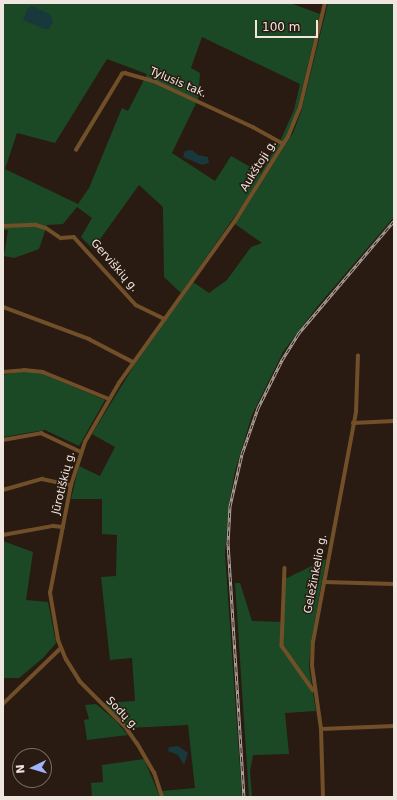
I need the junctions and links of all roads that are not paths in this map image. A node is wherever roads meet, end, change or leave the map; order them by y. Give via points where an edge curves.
1 (325, 3) edge
2 (284, 144) junction
3 (76, 150) dead end
4 (3, 226) edge
5 (3, 307) edge
6 (165, 319) junction
7 (358, 356) dead end
8 (133, 362) junction
9 (3, 372) edge
10 (109, 399) junction
11 (394, 421) edge
12 (353, 423) junction
13 (3, 440) edge
14 (81, 452) junction
15 (71, 485) junction
16 (3, 490) edge
17 (63, 527) junction
18 (3, 535) edge
19 (285, 568) dead end
20 (324, 582) junction
21 (394, 584) edge
22 (60, 649) junction
23 (314, 691) junction
24 (3, 704) edge
25 (394, 726) edge
26 (321, 729) junction
27 (162, 797) edge
28 (323, 797) edge

1 - 2 street, Aukštoji g. via 300,107
2 - 3 street, Tylusis tak. via 156,82 125,73
2 - 6 street, Aukštoji g.
4 - 6 street, Gerviškių g. via 36,225 46,228 58,237 74,237 136,305
5 - 8 street via 89,339
6 - 8 street, Jūrotiškių g.
7 - 12 street, Geležinkelio g.
8 - 10 street, Jūrotiškių g.
9 - 10 street via 43,372
10 - 14 street, Jūrotiškių g.
11 - 12 street
12 - 20 street, Geležinkelio g.
13 - 14 street via 41,433
14 - 15 street, Jūrotiškių g.
15 - 16 street via 47,478
15 - 17 street, Jūrotiškių g.
17 - 18 street via 53,526
17 - 22 street, Jūrotiškių g. via 50,593
19 - 23 street via 282,646
20 - 21 street
20 - 23 street, Geležinkelio g. via 313,642
22 - 24 street
22 - 27 street, Sodų g. via 88,692 132,735 150,766
23 - 26 street, Geležinkelio g.
25 - 26 street
26 - 28 street, Geležinkelio g.

